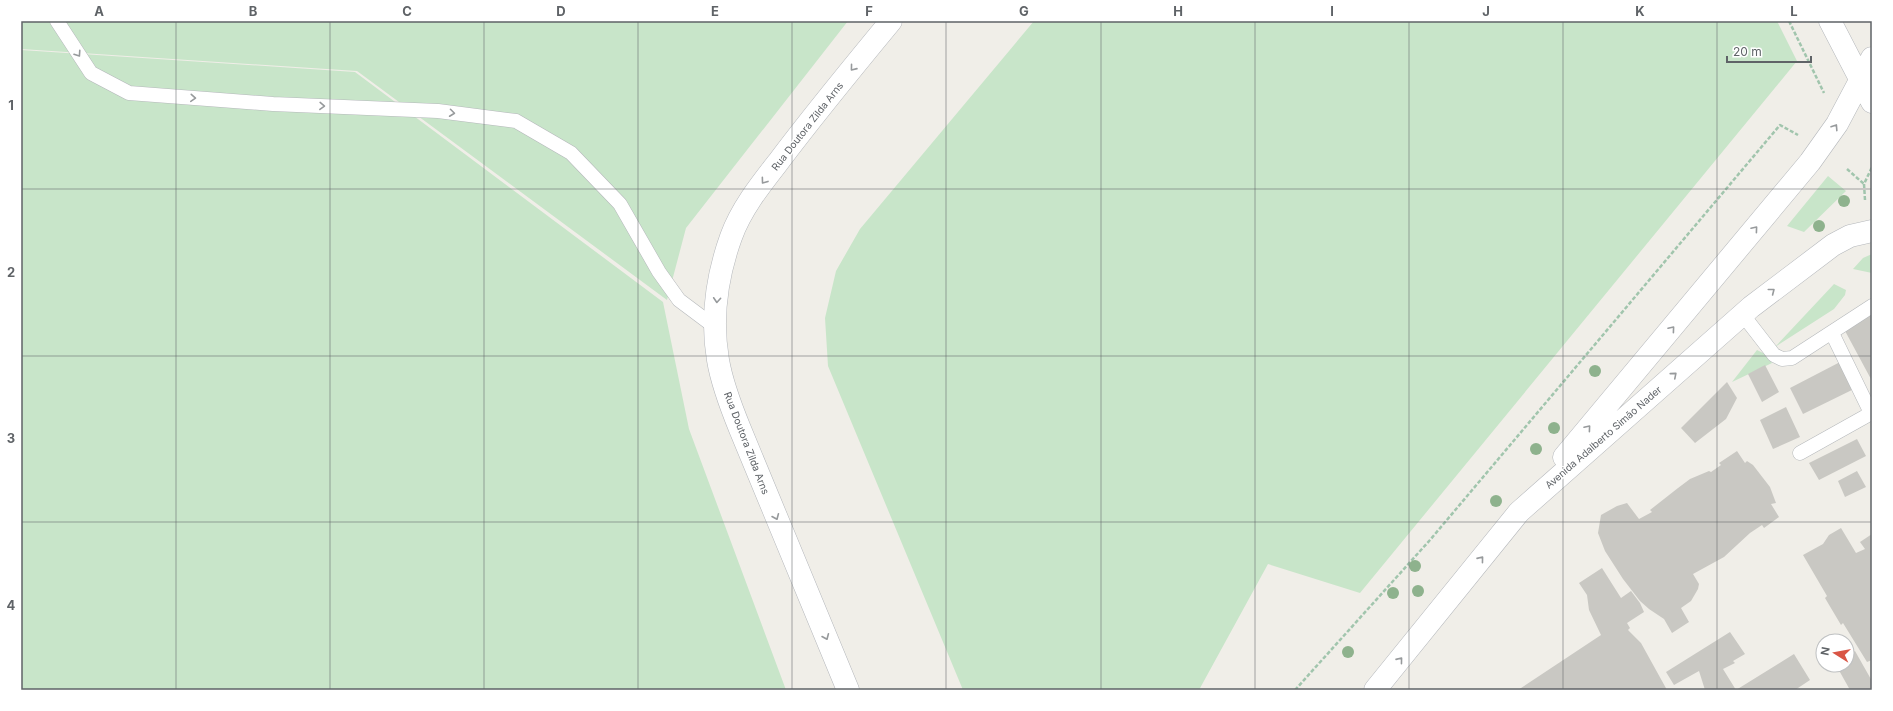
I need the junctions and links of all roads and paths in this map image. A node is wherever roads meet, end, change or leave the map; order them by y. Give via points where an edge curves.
1 (57, 21) edge
2 (891, 21) edge
3 (1789, 21) edge
4 (1830, 21) edge
5 (1872, 58) edge
6 (1861, 81) junction
7 (1825, 93) dead end
8 (1872, 102) edge
9 (1800, 136) dead end
10 (1872, 167) edge
11 (1847, 169) dead end
12 (1864, 184) junction
13 (1865, 200) dead end
14 (1872, 231) edge
15 (1872, 306) edge
16 (1743, 315) junction
17 (715, 327) junction
18 (1832, 333) junction
19 (1800, 453) dead end
20 (1519, 512) junction
21 (848, 690) edge
22 (1295, 690) edge
23 (1375, 690) edge

1 -> 17 lane via 91,73 129,93 273,104 438,111 516,122 571,153 620,204 659,272 679,300
2 -> 17 main road, Rua Doutora Zilda Arns via 794,141 744,211 731,236 722,266
3 - 7 path
4 - 6 main road
5 - 6 main road
6 - 8 main road
20 -> 6 main road via 1810,162 1837,124
9 - 22 path via 1780,125 1430,540
10 - 12 path
11 - 12 path
12 - 13 path
16 -> 14 main road, Avenida Adalberto Simão Nader via 1834,245 1850,236
15 - 18 lane
16 - 18 lane via 1774,355 1782,359 1792,358
20 -> 16 main road, Avenida Adalberto Simão Nader
17 -> 21 main road, Rua Doutora Zilda Arns via 718,360 729,400
18 - 19 lane via 1869,409 1868,415
23 -> 20 main road, Avenida Adalberto Simão Nader

